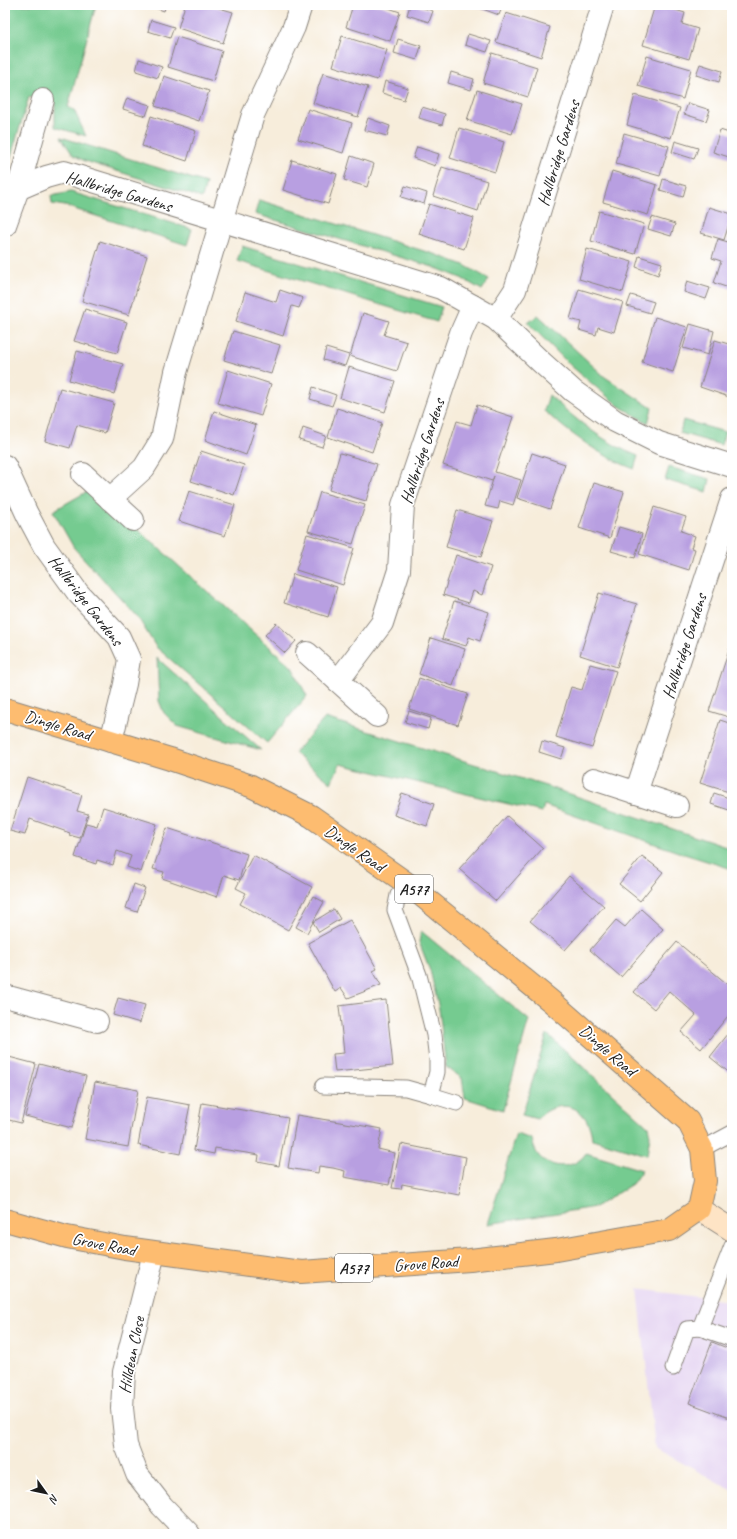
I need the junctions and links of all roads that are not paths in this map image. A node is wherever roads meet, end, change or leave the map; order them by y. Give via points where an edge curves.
1 (301, 5) edge
2 (603, 5) edge
3 (43, 100) dead end
4 (18, 189) junction
5 (221, 220) junction
6 (5, 225) edge
7 (473, 306) junction
8 (496, 319) junction
9 (5, 466) edge
10 (732, 466) edge
11 (83, 474) dead end
12 (110, 499) junction
13 (732, 499) edge
14 (133, 520) dead end
15 (307, 653) dead end
16 (338, 681) junction
17 (5, 709) edge
18 (377, 716) dead end
19 (111, 741) junction
20 (594, 779) dead end
21 (636, 793) junction
22 (677, 806) dead end
23 (409, 885) junction
24 (5, 996) edge
25 (97, 1021) dead end
26 (323, 1086) dead end
27 (430, 1095) junction
28 (457, 1103) dead end
29 (732, 1133) edge
30 (702, 1150) junction
31 (699, 1209) junction
32 (5, 1220) edge
33 (732, 1230) edge
34 (732, 1246) edge
35 (154, 1253) junction
36 (700, 1328) junction
37 (732, 1340) edge
38 (673, 1368) dead end
39 (188, 1534) edge

1 - 5 street via 294,27 254,115
2 - 8 street, Hallbridge Gardens via 515,290
3 - 4 street
4 - 5 street, Hallbridge Gardens via 64,172
4 - 6 street
5 - 7 street, Hallbridge Gardens via 441,288
5 - 12 street via 176,372 162,439 144,468
7 - 8 street, Hallbridge Gardens
7 - 16 street, Hallbridge Gardens via 461,333 404,505 399,570 382,623
8 - 10 street, Hallbridge Gardens via 574,391 615,421 659,443
9 - 19 street, Hallbridge Gardens via 44,546 78,593 119,637 129,660
11 - 12 street
12 - 14 street
13 - 21 street, Hallbridge Gardens
15 - 16 street
16 - 18 street
17 - 19 main road, Dingle Road / A577
19 - 23 main road, Dingle Road / A577 via 251,786 311,816
20 - 21 street
21 - 22 street
23 - 27 lane via 398,895 395,910 419,975 434,1035 437,1072
23 - 30 main road, Dingle Road / A577 via 552,1002 688,1121
24 - 25 street
26 - 27 lane via 406,1088
27 - 28 lane
29 - 30 lane
30 - 31 main road, Dingle Road / A577 via 705,1181
31 - 33 street
31 - 35 main road, Grove Road / A577 via 669,1230 556,1250 470,1260 300,1272
32 - 35 main road, Grove Road / A577 via 67,1237
34 - 36 lane
35 - 39 street, Hilldean Close via 124,1372 122,1408 126,1445 137,1474
36 - 37 lane
36 - 38 lane via 687,1329

